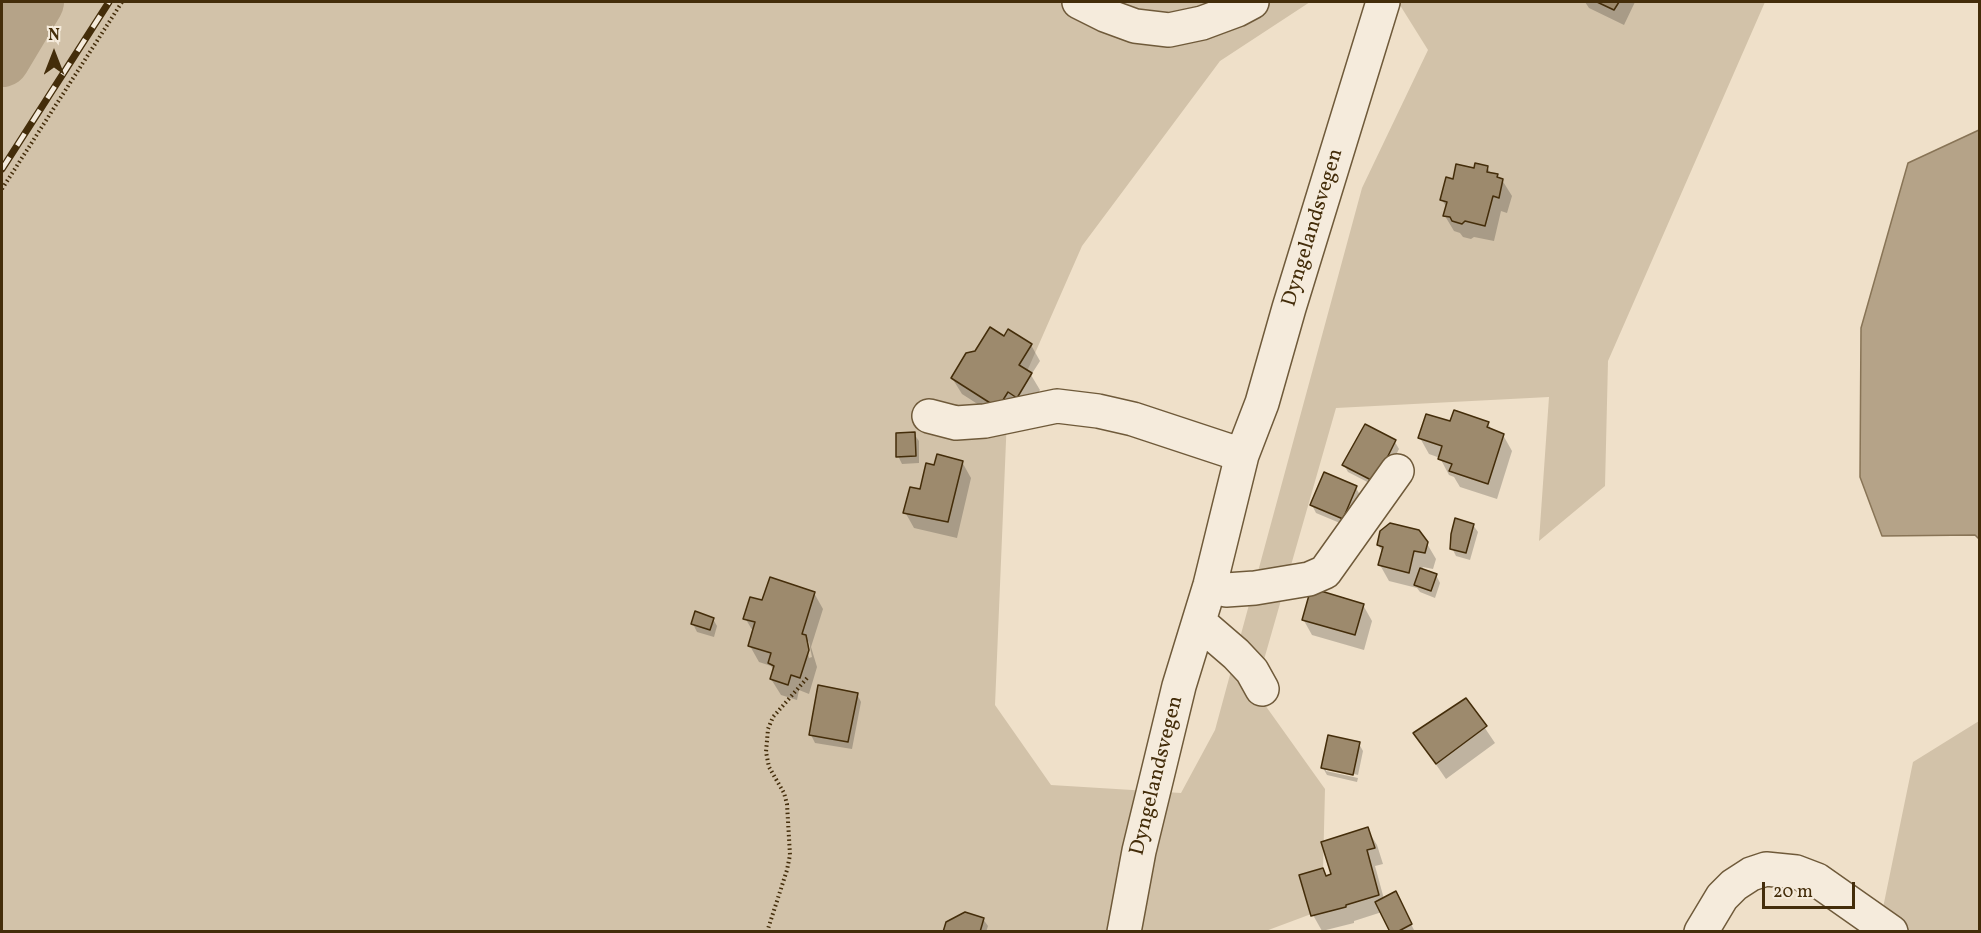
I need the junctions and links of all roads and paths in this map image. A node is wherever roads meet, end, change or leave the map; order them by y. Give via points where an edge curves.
1 (122, 2) edge
2 (1079, 2) edge
3 (1252, 2) edge
4 (1383, 2) edge
5 (2, 189) edge
6 (929, 416) dead end
7 (1242, 455) junction
8 (1397, 471) dead end
9 (1210, 585) junction
10 (1200, 623) junction
11 (808, 677) dead end
12 (1262, 689) dead end
13 (766, 932) edge
14 (1124, 932) edge
15 (1701, 932) edge
16 (1891, 932) edge

1 - 5 path
2 - 3 street via 1135,26 1170,30 1202,23
4 - 7 street, Dyngelandsvegen via 1262,403
6 - 7 street via 956,423 1057,406 1098,411
7 - 9 street, Dyngelandsvegen
8 - 9 street via 1325,572 1309,579 1255,588 1226,590
9 - 10 street, Dyngelandsvegen
10 - 12 street via 1252,671
10 - 14 street, Dyngelandsvegen via 1179,686 1139,851
11 - 13 path via 773,717 768,729 769,767 788,804 790,855
15 - 16 street via 1734,885 1766,869 1796,872 1817,880

